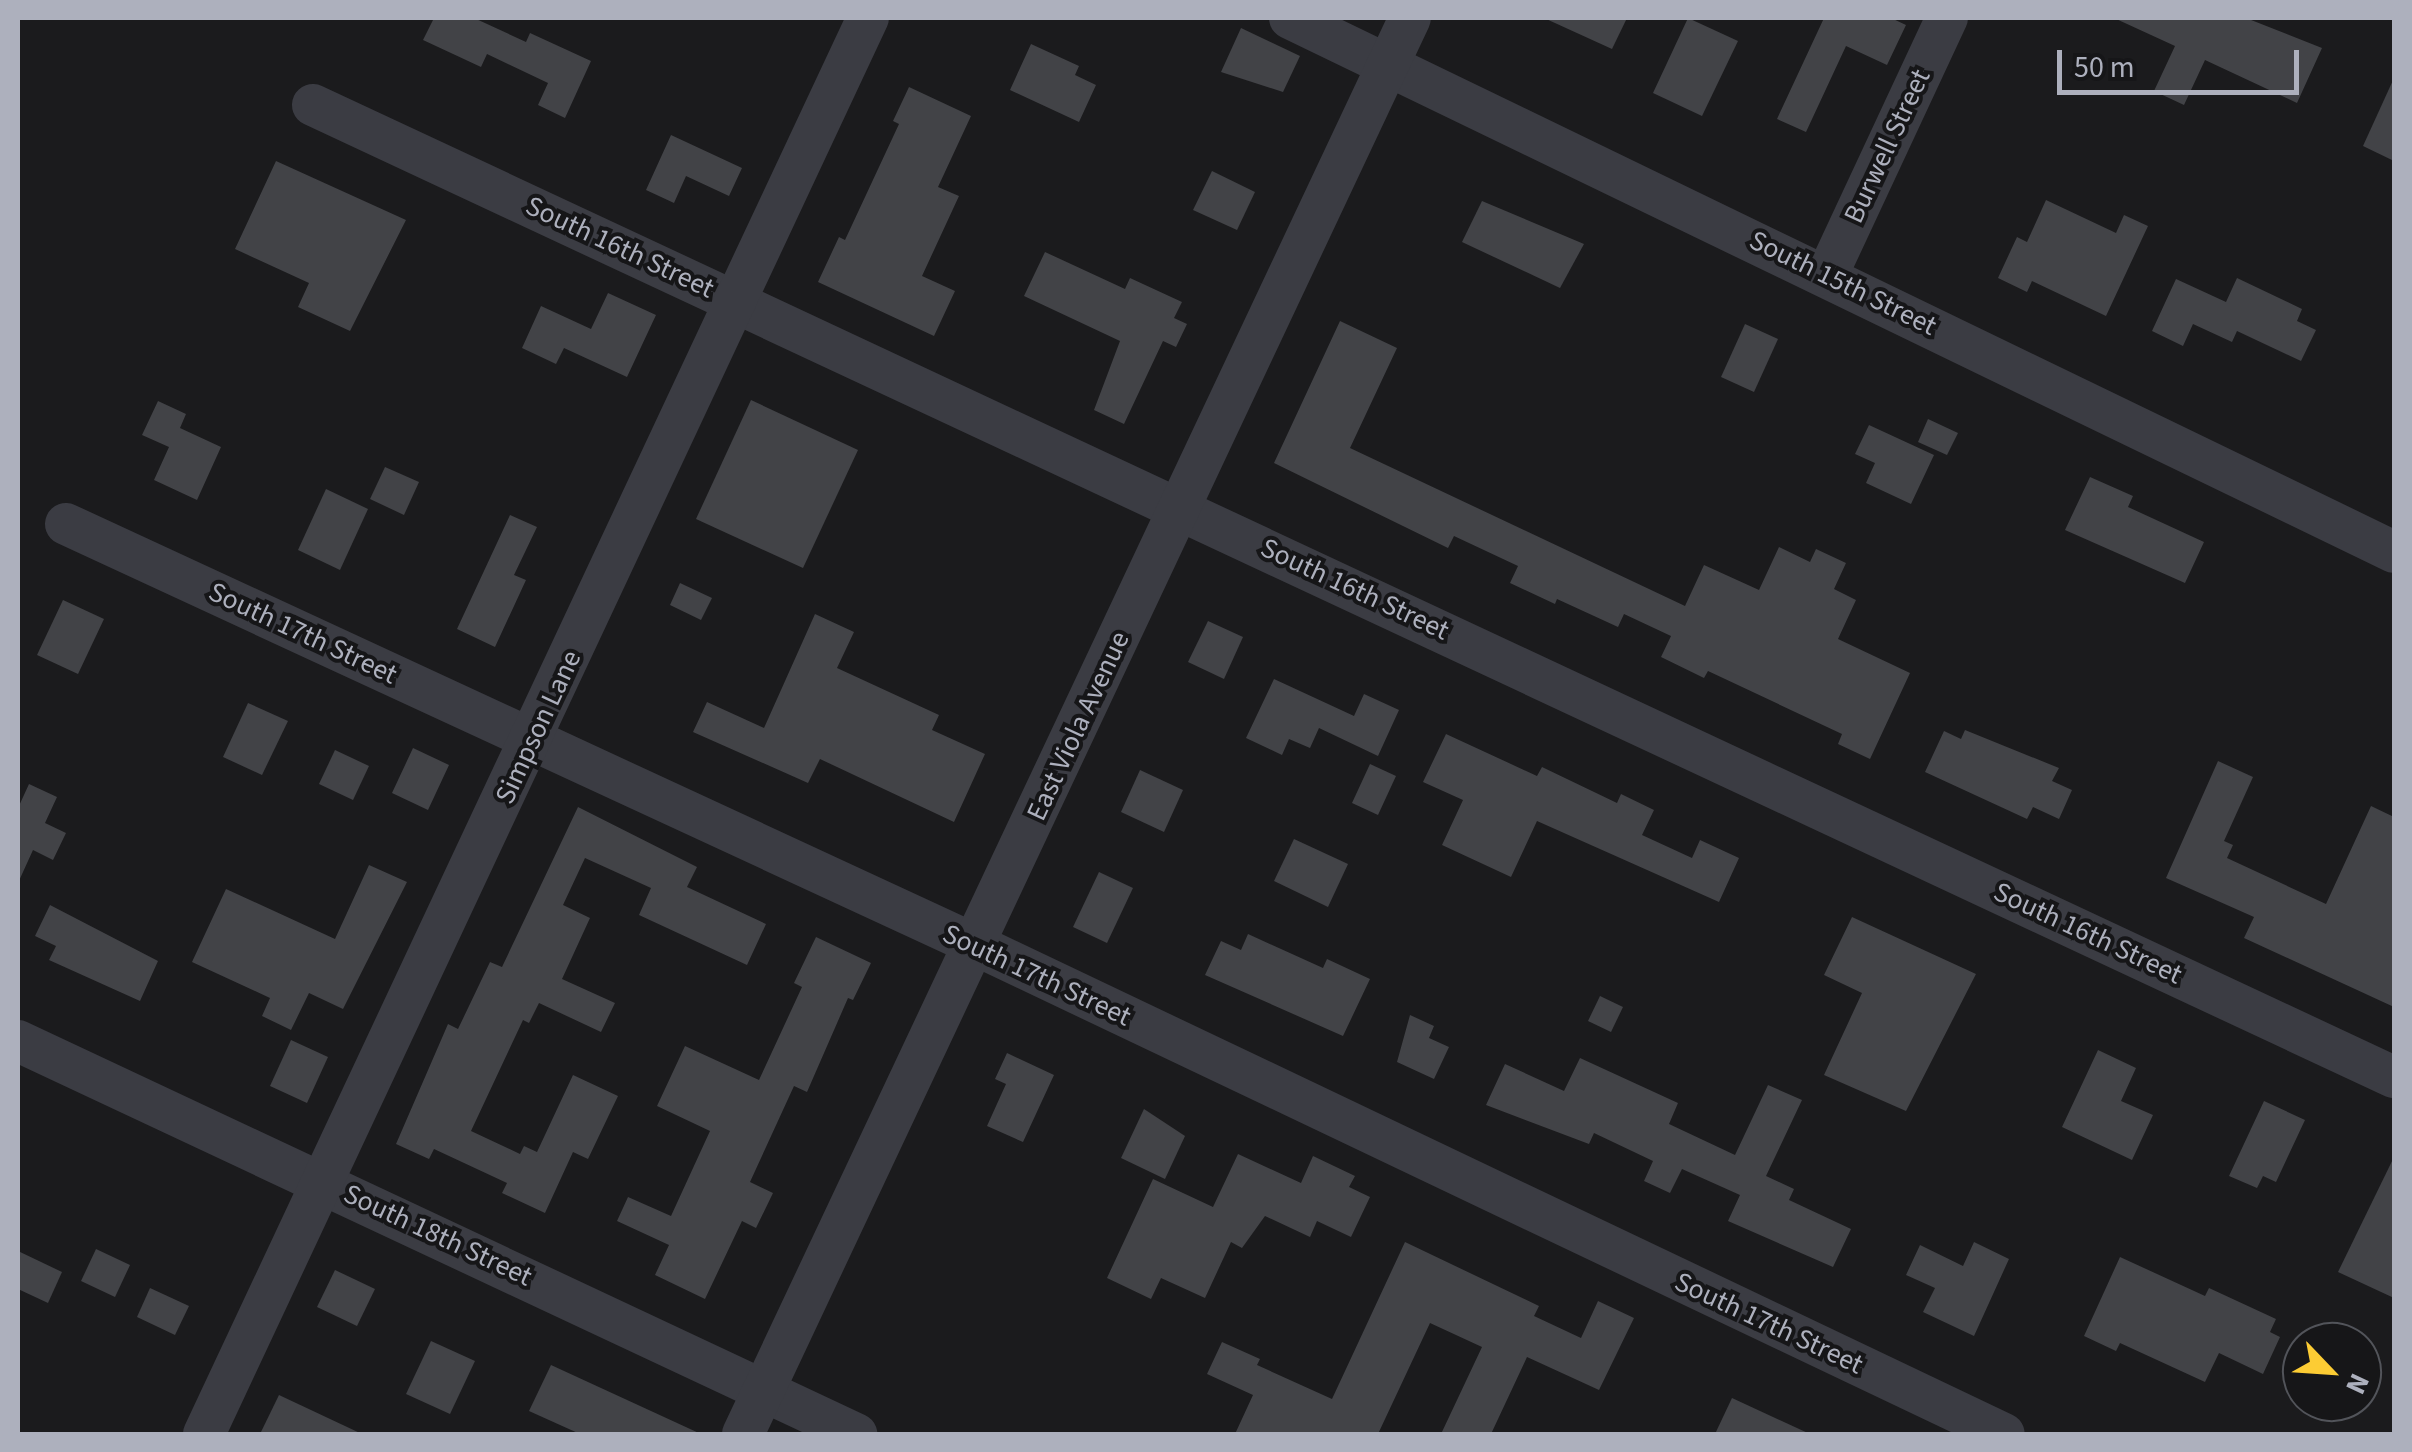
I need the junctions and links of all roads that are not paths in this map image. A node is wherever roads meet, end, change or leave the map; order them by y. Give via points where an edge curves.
1 (868, 18) edge
2 (1290, 18) edge
3 (1410, 18) edge
4 (1947, 18) edge
5 (1389, 63) junction
6 (313, 105) dead end
7 (1827, 275) junction
8 (735, 301) junction
9 (1180, 507) junction
10 (66, 524) dead end
11 (2394, 552) edge
12 (532, 739) junction
13 (976, 945) junction
14 (18, 1041) edge
15 (2394, 1077) edge
16 (324, 1181) junction
17 (764, 1390) junction
18 (204, 1434) edge
19 (743, 1434) edge
20 (856, 1434) edge
21 (2004, 1434) edge

1 - 8 street, Simpson Lane
2 - 5 street, South 15th Street
3 - 5 street, East Viola Avenue
4 - 7 street, Burwell Street
5 - 7 street, South 15th Street
5 - 9 street, East Viola Avenue
6 - 8 street, South 16th Street
7 - 11 street, South 15th Street
8 - 9 street, South 16th Street
8 - 12 street, Simpson Lane
9 - 13 street, East Viola Avenue
9 - 15 street, South 16th Street
10 - 12 street, South 17th Street
12 - 13 street, South 17th Street
12 - 16 street, Simpson Lane
13 - 17 street, East Viola Avenue
13 - 21 street, South 17th Street
14 - 16 street, South 18th Street
16 - 17 street, South 18th Street
16 - 18 street, Simpson Lane
17 - 19 street, East Viola Avenue
17 - 20 street, South 18th Street

